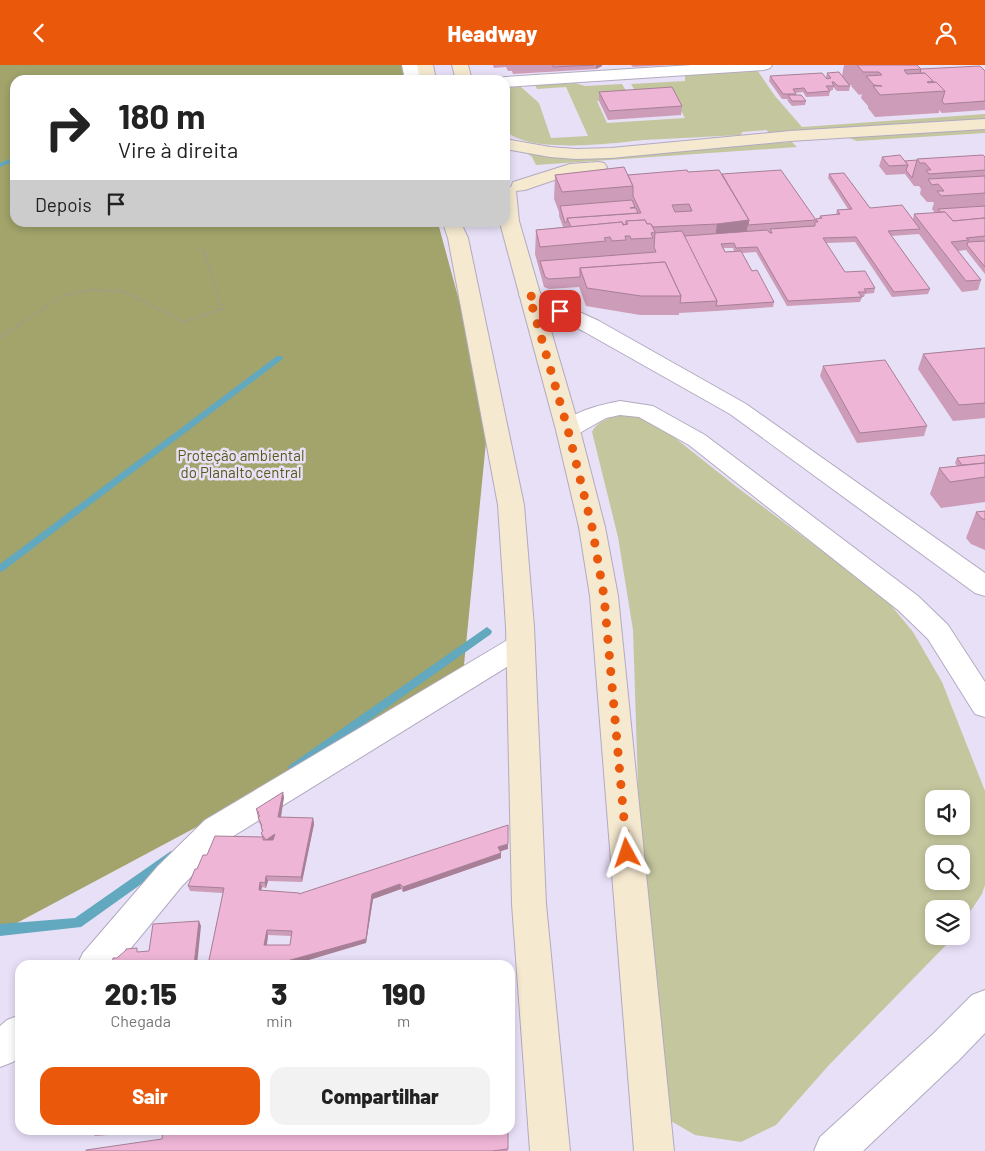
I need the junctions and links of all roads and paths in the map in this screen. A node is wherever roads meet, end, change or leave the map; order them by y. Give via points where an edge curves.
1 (764, 65) edge
2 (744, 66) edge
3 (618, 70) edge
4 (510, 81) edge
5 (985, 124) edge
6 (843, 133) junction
7 (790, 136) junction
8 (510, 146) edge
9 (510, 148) edge
10 (855, 149) dead end
11 (803, 154) dead end
12 (724, 159) dead end
13 (511, 191) edge
14 (510, 206) edge
15 (510, 225) edge
16 (454, 227) edge
17 (202, 245) dead end
18 (529, 295) junction
19 (0, 337) edge
20 (568, 430) junction
21 (985, 586) edge
22 (521, 645) junction
23 (985, 706) edge
24 (99, 960) edge
25 (985, 1007) edge
26 (15, 1037) edge
27 (0, 1049) edge
28 (550, 1151) edge
29 (654, 1151) edge
30 (834, 1151) edge

1 - 2 street
2 - 3 street
3 - 4 street
5 - 6 street
6 - 7 street
6 - 10 street via 836,138 838,141 848,149
7 - 8 street via 576,154
7 - 11 street via 801,139 809,148
9 - 13 street via 524,158 528,167 527,177
12 - 13 street via 570,169
13 - 14 street
15 - 18 street
16 - 22 street via 511,505
17 - 19 path via 222,309 184,322 123,291 92,290 63,296
18 - 20 street
18 - 21 street via 738,409
20 - 23 street via 598,413 620,408 645,411 697,441 908,603 938,632
20 - 29 street via 592,527 604,596
22 - 24 street via 216,830 170,876
22 - 28 street via 530,904
25 - 30 street
26 - 27 street

